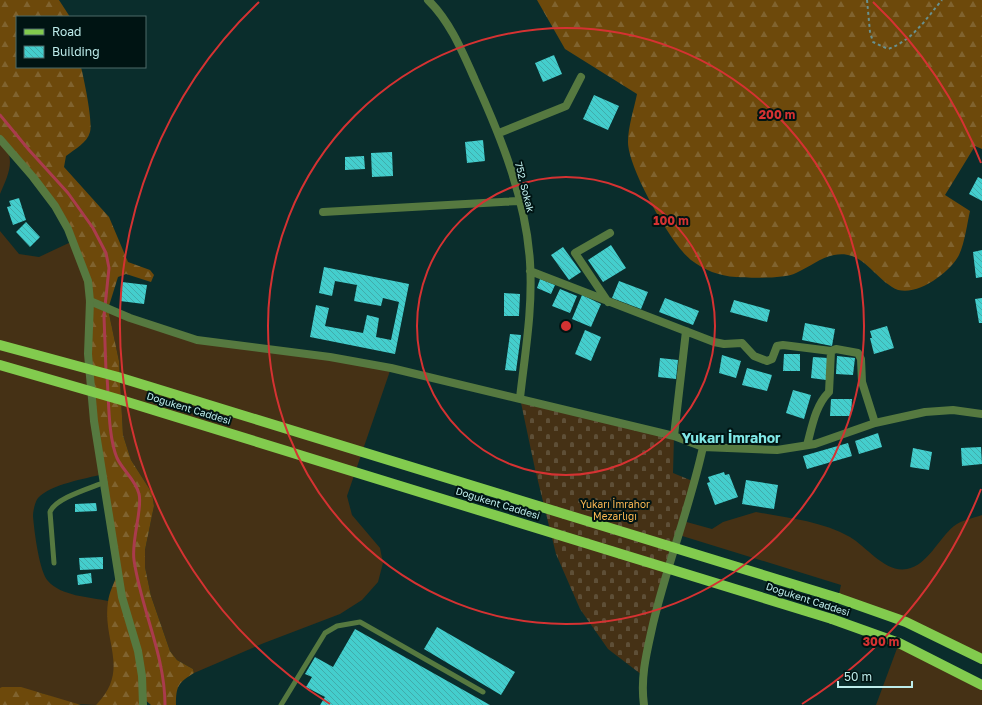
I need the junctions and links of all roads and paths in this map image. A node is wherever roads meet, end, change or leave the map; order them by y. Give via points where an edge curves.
1 (867, 0) edge
2 (942, 0) edge
3 (430, 1) edge
4 (581, 78) dead end
5 (499, 133) junction
6 (0, 139) edge
7 (519, 201) junction
8 (323, 212) dead end
9 (610, 233) dead end
10 (530, 271) junction
11 (90, 301) junction
12 (608, 302) junction
13 (686, 331) junction
14 (0, 345) edge
15 (831, 352) junction
16 (0, 365) edge
17 (520, 398) junction
18 (982, 414) edge
19 (875, 423) junction
20 (674, 436) junction
21 (806, 445) junction
22 (703, 448) junction
23 (105, 482) junction
24 (54, 563) dead end
25 (982, 659) edge
26 (982, 685) edge
27 (484, 692) dead end
28 (143, 705) edge
29 (281, 705) edge
30 (644, 705) edge

1 - 2 path via 873,42 888,49 900,45 914,35
3 - 5 street, 752. Sokak via 443,17 454,38
4 - 5 street via 566,106
5 - 7 street, 752. Sokak
6 - 11 street via 55,206 68,229 88,281
7 - 8 street
7 - 10 street, 752. Sokak
9 - 12 street via 575,253
10 - 12 street
10 - 17 street, 752. Sokak via 529,322
11 - 17 street via 130,318 197,340 330,357 391,368
11 - 23 street via 90,384
12 - 13 street
13 - 15 street via 714,342 742,343 754,356 767,361 772,359 777,346 783,345
13 - 20 street
14 - 25 main road, Doğukent Caddesi, bridge via 118,377 838,598 906,622
15 - 19 street via 836,350 860,355 862,382
15 - 21 street via 829,392 821,400
16 - 26 main road, Doğukent Caddesi, bridge via 136,404 832,619 899,643
17 - 20 street
18 - 19 street via 953,410 925,412
19 - 21 street
20 - 22 street
21 - 22 street via 777,450
22 - 30 street via 695,482 661,589 642,675
23 - 24 lane via 60,500 52,506 50,512
23 - 28 street via 122,597 138,651
27 - 29 lane via 360,622 337,626 325,633

